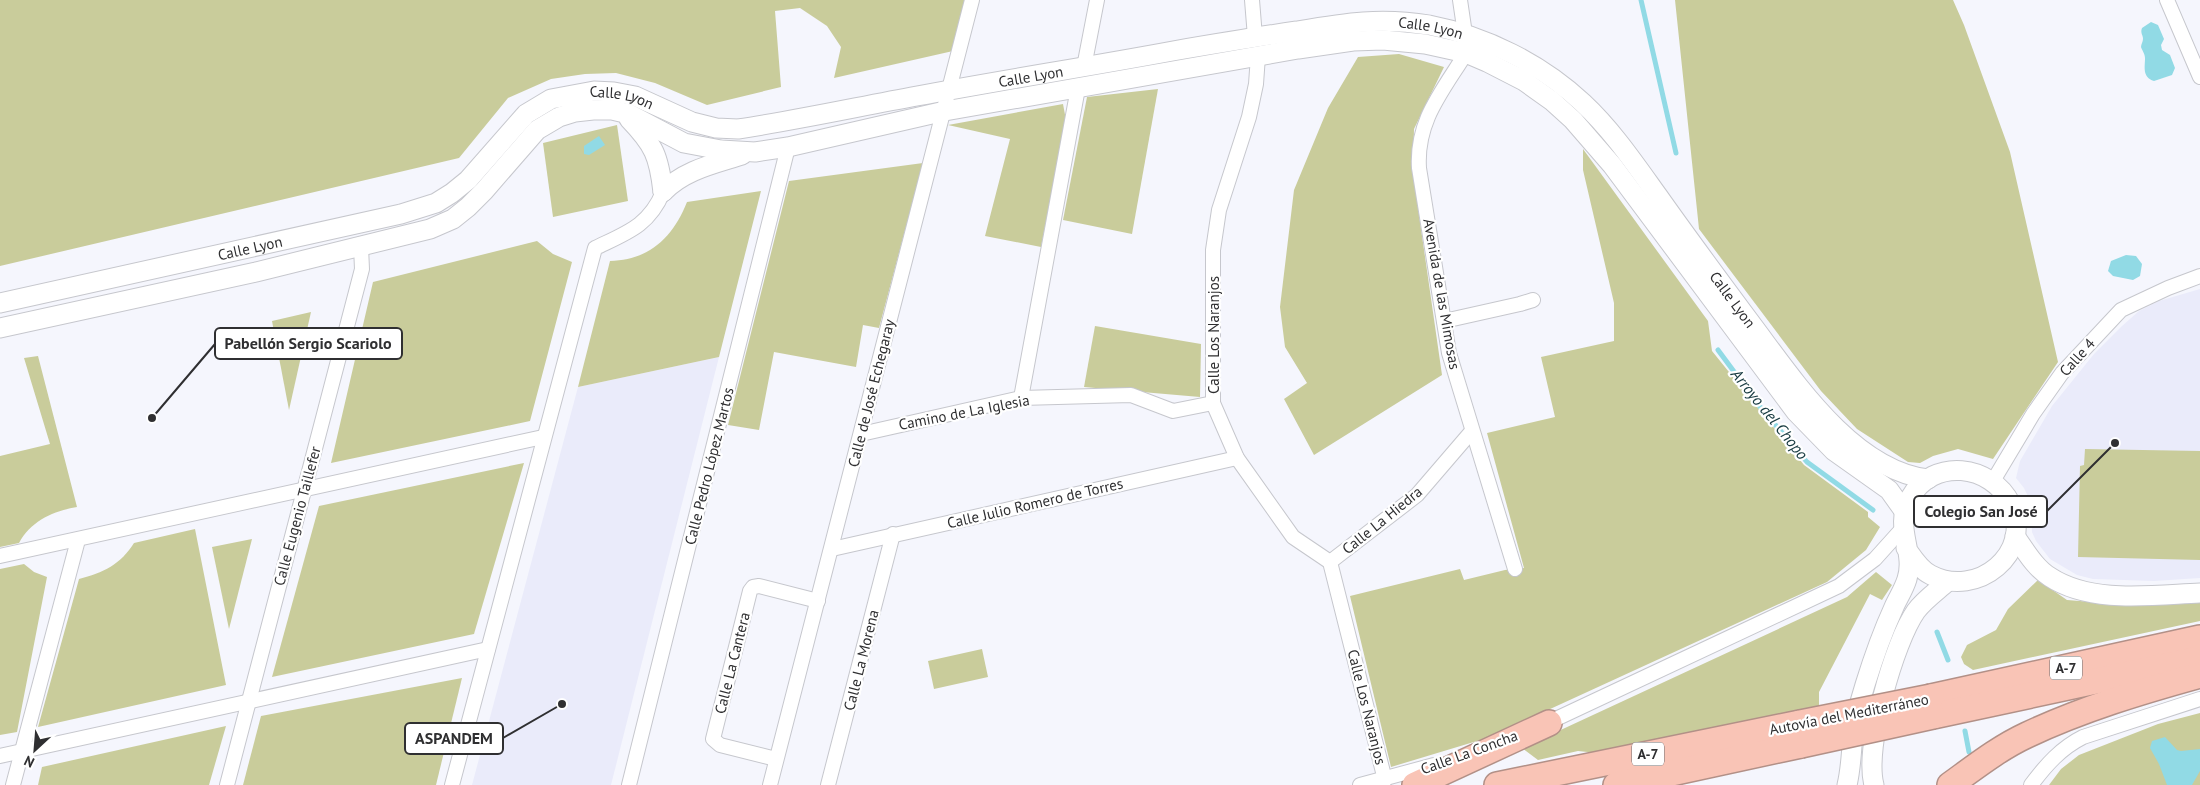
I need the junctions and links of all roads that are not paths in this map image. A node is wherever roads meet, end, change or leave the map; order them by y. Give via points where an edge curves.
1 (972, 0) edge
2 (1097, 0) edge
3 (1252, 0) edge
4 (1460, 0) edge
5 (2167, 0) edge
6 (1465, 34) junction
7 (1256, 37) junction
8 (1466, 53) junction
9 (1258, 56) junction
10 (1084, 67) junction
11 (2200, 77) edge
12 (1078, 88) junction
13 (950, 90) junction
14 (945, 111) junction
15 (623, 113) junction
16 (788, 147) junction
17 (754, 152) junction
18 (663, 192) junction
19 (361, 247) junction
20 (2200, 276) edge
21 (1533, 300) dead end
22 (0, 304) edge
23 (1444, 321) junction
24 (0, 328) edge
25 (1021, 398) junction
26 (1213, 402) junction
27 (1472, 431) junction
28 (861, 434) junction
29 (544, 436) junction
30 (1237, 458) junction
31 (1928, 479) junction
32 (1993, 481) junction
33 (303, 490) junction
34 (1903, 520) junction
35 (893, 534) junction
36 (2014, 536) junction
37 (78, 540) junction
38 (832, 548) junction
39 (1906, 548) junction
40 (0, 556) edge
41 (1330, 562) junction
42 (1514, 569) dead end
43 (1947, 582) junction
44 (2200, 593) edge
45 (818, 601) junction
46 (2200, 638) edge
47 (488, 649) junction
48 (2200, 659) edge
49 (2200, 675) edge
50 (2200, 699) edge
51 (248, 702) junction
52 (1932, 707) junction
53 (1549, 723) junction
54 (1800, 734) junction
55 (22, 751) junction
56 (0, 756) edge
57 (776, 759) junction
58 (1385, 780) junction
59 (14, 785) edge
60 (227, 785) edge
61 (452, 785) edge
62 (629, 785) edge
63 (770, 785) edge
64 (828, 785) edge
65 (1360, 785) edge
66 (1415, 785) edge
67 (1497, 785) edge
68 (1616, 785) edge
69 (1847, 785) edge
70 (1874, 785) edge
71 (1950, 785) edge
72 (2031, 785) edge

1 - 13 street, Calle de José Echegaray
2 - 10 street
3 - 7 street
4 - 6 street
5 - 11 street
6 - 7 street, Calle Lyon via 1397,21 1366,20
6 - 31 street, Calle Lyon via 1537,68 1585,104 1622,147 1787,372 1822,413 1837,429 1884,465 1912,477
7 - 10 street, Calle Lyon
8 - 9 street, Calle Lyon via 1425,44 1383,40 1353,41
8 - 23 street, Avenida de las Mimosas via 1427,117 1418,151
8 - 34 street, Calle Lyon via 1524,81 1573,120 1612,165 1796,412 1834,451 1888,490
9 - 12 street, Calle Lyon
9 - 26 street, Calle Los Naranjos via 1249,117 1219,210 1213,250
10 - 13 street, Calle Lyon
12 - 14 street, Calle Lyon
12 - 25 street
13 - 14 street, Calle de José Echegaray
13 - 22 street, Calle Lyon via 738,130 692,122 635,96 594,91 572,94 551,99 526,114 468,180 436,203 401,214
14 - 16 street, Calle Lyon
14 - 28 street, Calle de José Echegaray
15 - 17 street, Calle Lyon via 684,143
15 - 18 street via 654,148
15 - 19 street, Calle Lyon via 593,110 559,117 536,130 484,191 453,219 430,229
16 - 17 street, Calle Lyon
16 - 62 street, Calle Pedro López Martos
17 - 18 street via 694,170 673,181
18 - 29 street via 640,226 595,248
19 - 24 street, Calle Lyon
19 - 33 street, Calle Eugenio Taillefer via 362,269
20 - 32 street, Calle 4 via 2121,310 2062,372
21 - 23 street
23 - 27 street, Avenida de las Mimosas via 1449,353
25 - 26 street, Camino de La Iglesia via 1131,395 1173,411
25 - 28 street, Camino de La Iglesia
26 - 30 street, Calle Los Naranjos
27 - 41 street, Calle La Hiedra via 1417,495
27 - 42 street, Avenida de las Mimosas
28 - 38 street, Calle de José Echegaray
29 - 33 street
29 - 47 street
30 - 35 street, Calle Julio Romero de Torres
30 - 41 street, Calle Los Naranjos via 1293,537
31 - 32 street via 1944,472 1961,470 1978,473
31 - 34 street via 1909,498
32 - 36 street via 2012,506
33 - 37 street
33 - 51 street, Calle Eugenio Taillefer
34 - 39 street
34 - 53 street, Calle La Concha via 1875,559 1839,586
35 - 38 street, Calle Julio Romero de Torres
35 - 64 street, Calle La Morena
36 - 43 street via 2008,554 1998,568 1982,578
36 - 44 street via 2048,576 2070,588 2095,595
37 - 40 street
37 - 55 street
38 - 45 street, Calle de José Echegaray
39 - 43 street via 1930,575
39 - 69 street via 1907,579 1865,685 1855,720
41 - 58 street, Calle Los Naranjos
43 - 70 street via 1916,611 1897,654 1872,752
45 - 57 street, Calle de José Echegaray
45 - 57 street, Calle La Cantera via 759,586 750,591 713,739 720,745
46 - 52 highway, Autovía del Mediterráneo / A-7
47 - 51 street
47 - 61 street
48 - 52 highway, Autovía del Mediterráneo / A-7
49 - 71 highway via 2077,714 2026,736 1987,758
50 - 72 street via 2068,744
51 - 55 street
51 - 60 street, Calle Eugenio Taillefer
52 - 54 highway, Autovía del Mediterráneo / A-7, bridge
53 - 58 street, Calle La Concha
53 - 66 highway
54 - 67 highway, Autovía del Mediterráneo / A-7
54 - 68 highway, Autovía del Mediterráneo / A-7
55 - 56 street
55 - 59 street
57 - 63 street, Calle de José Echegaray
58 - 65 street, Calle La Concha

